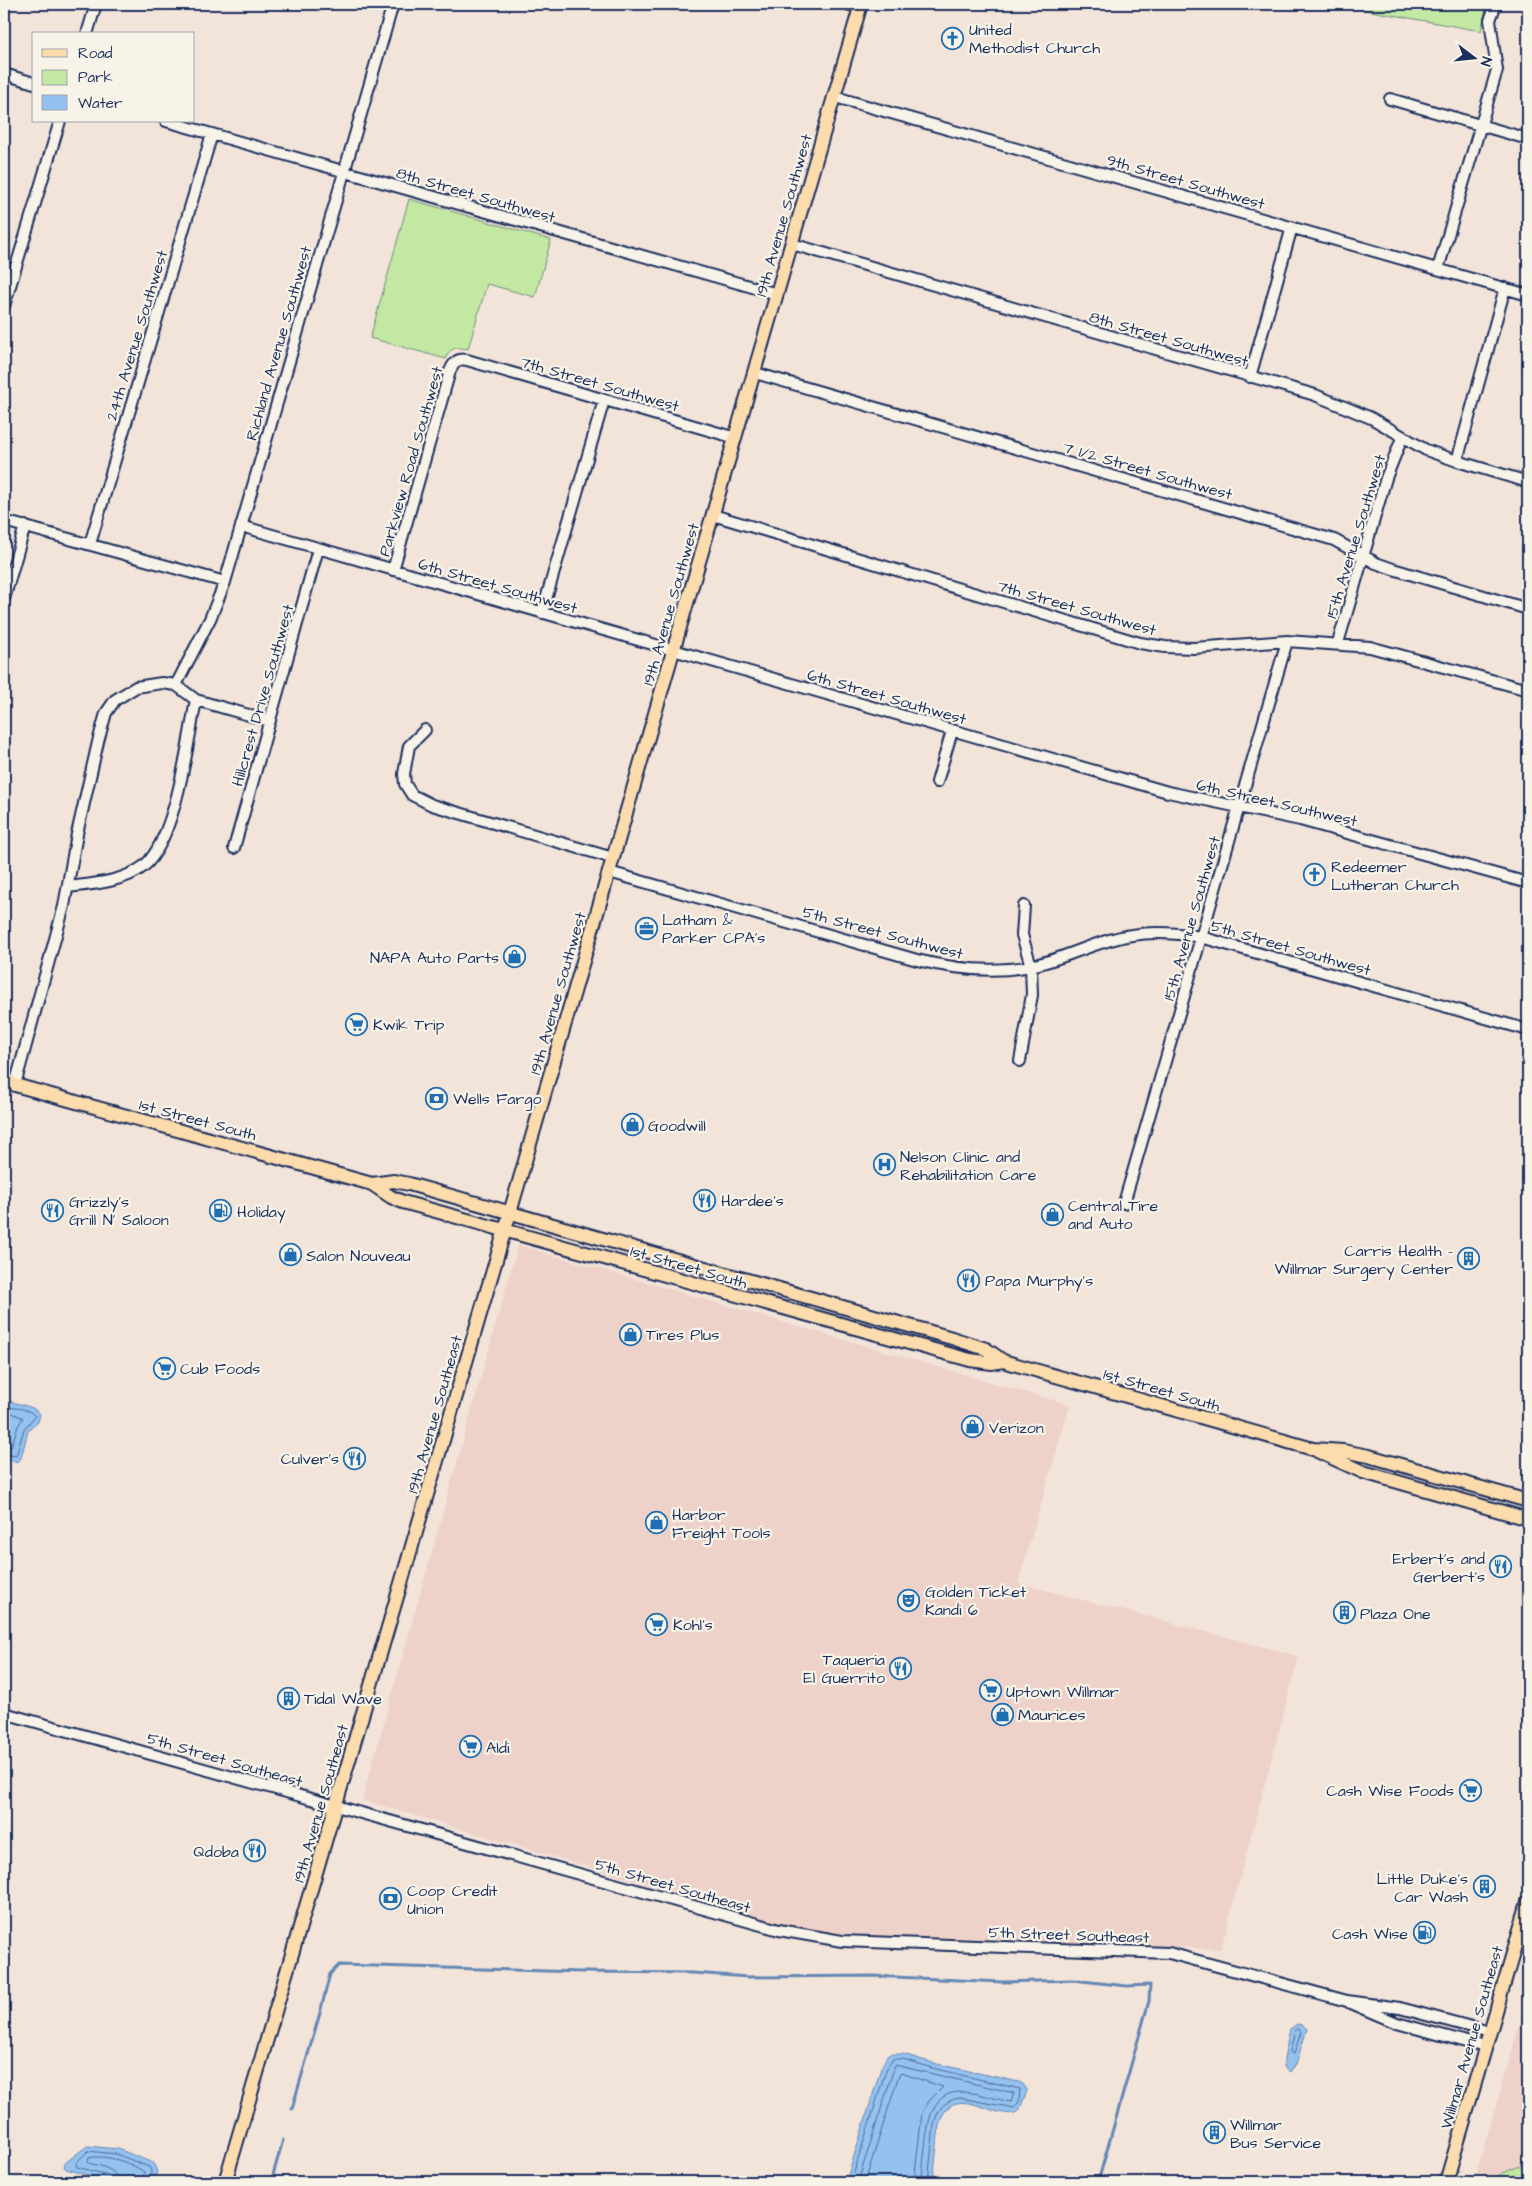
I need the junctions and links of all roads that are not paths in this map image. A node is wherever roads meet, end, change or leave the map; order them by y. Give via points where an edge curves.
1 (96, 4) edge
2 (393, 4) edge
3 (847, 4) edge
4 (1496, 4) edge
5 (861, 6) edge
6 (88, 32) edge
7 (4, 74) edge
8 (32, 82) edge
9 (835, 97) junction
10 (1390, 99) dead end
11 (60, 122) edge
12 (170, 122) edge
13 (1481, 126) junction
14 (212, 134) junction
15 (1528, 140) edge
16 (344, 172) junction
17 (1292, 227) junction
18 (792, 244) junction
19 (1438, 270) junction
20 (1505, 288) junction
21 (777, 294) junction
22 (1528, 295) edge
23 (4, 306) edge
24 (456, 361) joint
25 (754, 373) junction
26 (1250, 377) junction
27 (604, 400) junction
28 (736, 438) junction
29 (1402, 438) junction
30 (1457, 462) junction
31 (1528, 482) edge
32 (713, 515) junction
33 (4, 520) edge
34 (25, 526) junction
35 (241, 526) junction
36 (90, 544) junction
37 (318, 549) junction
38 (1362, 555) junction
39 (393, 570) junction
40 (226, 582) junction
41 (4, 599) edge
42 (1528, 608) edge
43 (542, 613) junction
44 (1287, 641) junction
45 (1338, 643) junction
46 (674, 651) junction
47 (176, 685) junction
48 (1528, 690) edge
49 (196, 700) junction
50 (270, 721) junction
51 (425, 730) dead end
52 (952, 731) junction
53 (937, 782) dead end
54 (1240, 807) junction
55 (234, 848) dead end
56 (613, 858) junction
57 (609, 872) junction
58 (1528, 883) edge
59 (68, 888) junction
60 (1024, 906) dead end
61 (1201, 937) junction
62 (1031, 966) junction
63 (1528, 1030) edge
64 (1020, 1061) dead end
65 (7, 1083) edge
66 (372, 1184) junction
67 (1124, 1203) dead end
68 (510, 1213) junction
69 (504, 1231) junction
70 (1003, 1361) junction
71 (1313, 1449) junction
72 (1528, 1501) edge
73 (1528, 1519) edge
74 (4, 1713) edge
75 (336, 1805) junction
76 (1528, 1902) edge
77 (1347, 2001) junction
78 (1490, 2032) junction
79 (1485, 2047) junction
80 (225, 2182) edge
81 (1446, 2182) edge

1 - 6 street
2 - 16 street, Richland Avenue Southwest
3 - 5 street
4 - 13 street via 1490,20 1497,70
5 - 9 main road, 19th Avenue Southwest
7 - 8 street
9 - 17 street, 9th Street Southwest
9 - 18 main road, 19th Avenue Southwest
10 - 13 street
11 - 23 street
12 - 14 street, 8th Street Southwest
13 - 15 street
13 - 19 street
14 - 16 street, 8th Street Southwest
14 - 36 street, 24th Avenue Southwest
16 - 21 street, 8th Street Southwest
16 - 35 street, Richland Avenue Southwest
17 - 19 street, 9th Street Southwest
17 - 26 street
18 - 21 main road, 19th Avenue Southwest
18 - 26 street, 8th Street Southwest
19 - 20 street, 9th Street Southwest
20 - 22 street, 9th Street Southwest
20 - 30 street
21 - 25 main road, 19th Avenue Southwest
24 - 27 street, 7th Street Southwest via 467,360
24 - 39 street, Parkview Road Southwest via 450,371
25 - 28 main road, 19th Avenue Southwest
25 - 38 street, 7 1/2 Street Southwest via 1334,540
26 - 29 street, 8th Street Southwest via 1344,406 1371,418
27 - 28 street, 7th Street Southwest
27 - 43 street
28 - 32 main road, 19th Avenue Southwest
29 - 30 street, 8th Street Southwest
29 - 38 street, 15th Avenue Southwest
30 - 31 street, 8th Street Southwest
32 - 44 street, 7th Street Southwest via 1140,642 1194,648
32 - 46 main road, 19th Avenue Southwest
33 - 34 street
34 - 36 street
34 - 41 street
35 - 37 street, 6th Street Southwest
35 - 40 street, Richland Avenue Southwest
36 - 40 street
37 - 39 street, 6th Street Southwest
37 - 50 street, Hillcrest Drive Southwest
38 - 42 street, 7 1/2 Street Southwest via 1393,569
38 - 45 street, 15th Avenue Southwest
39 - 43 street, 6th Street Southwest
40 - 47 street, Richland Avenue Southwest
43 - 46 street, 6th Street Southwest
44 - 45 street, 7th Street Southwest
44 - 54 street, 15th Avenue Southwest
45 - 48 street, 7th Street Southwest via 1370,647
46 - 52 street, 6th Street Southwest
46 - 56 main road, 19th Avenue Southwest
47 - 49 street
47 - 59 street via 162,683 136,687 115,700 106,713 77,834
49 - 50 street
49 - 59 street via 172,815 155,854 144,866 127,875
50 - 55 street, Hillcrest Drive Southwest
51 - 56 street via 409,746 404,764 405,784 415,798
52 - 53 street
52 - 54 street, 6th Street Southwest via 1168,792
54 - 58 street, 6th Street Southwest via 1300,820
54 - 61 street, 15th Avenue Southwest
56 - 57 main road, 19th Avenue Southwest
57 - 62 street, 5th Street Southwest via 938,965 989,970
57 - 68 main road, 19th Avenue Southwest
59 - 65 street
60 - 62 street via 1022,935
61 - 62 street, 5th Street Southwest via 1158,933 1132,935
61 - 63 street, 5th Street Southwest
61 - 67 street, 15th Avenue Southwest
62 - 64 street via 1031,1009
65 - 66 main road, 1st Street South
66 - 68 main road, 1st Street South via 394,1181 409,1184
66 - 69 main road, 1st Street South via 403,1202
68 - 69 main road, 19th Avenue Southwest
68 - 70 main road, 1st Street South via 952,1338 986,1349
69 - 70 main road, 1st Street South via 970,1360
69 - 75 main road, 19th Avenue Southeast
70 - 71 main road, 1st Street South
71 - 72 main road, 1st Street South via 1369,1456
71 - 73 main road, 1st Street South via 1364,1472
74 - 75 street, 5th Street Southeast
75 - 77 street, 5th Street Southeast via 750,1923 803,1935 864,1942 1164,1952
75 - 80 main road, 19th Avenue Southeast
76 - 78 main road, Willmar Avenue Southeast
77 - 78 street, 5th Street Southeast via 1400,2008
77 - 79 street, 5th Street Southeast via 1389,2020
78 - 79 main road, Willmar Avenue Southeast
79 - 81 main road, Willmar Avenue Southeast

